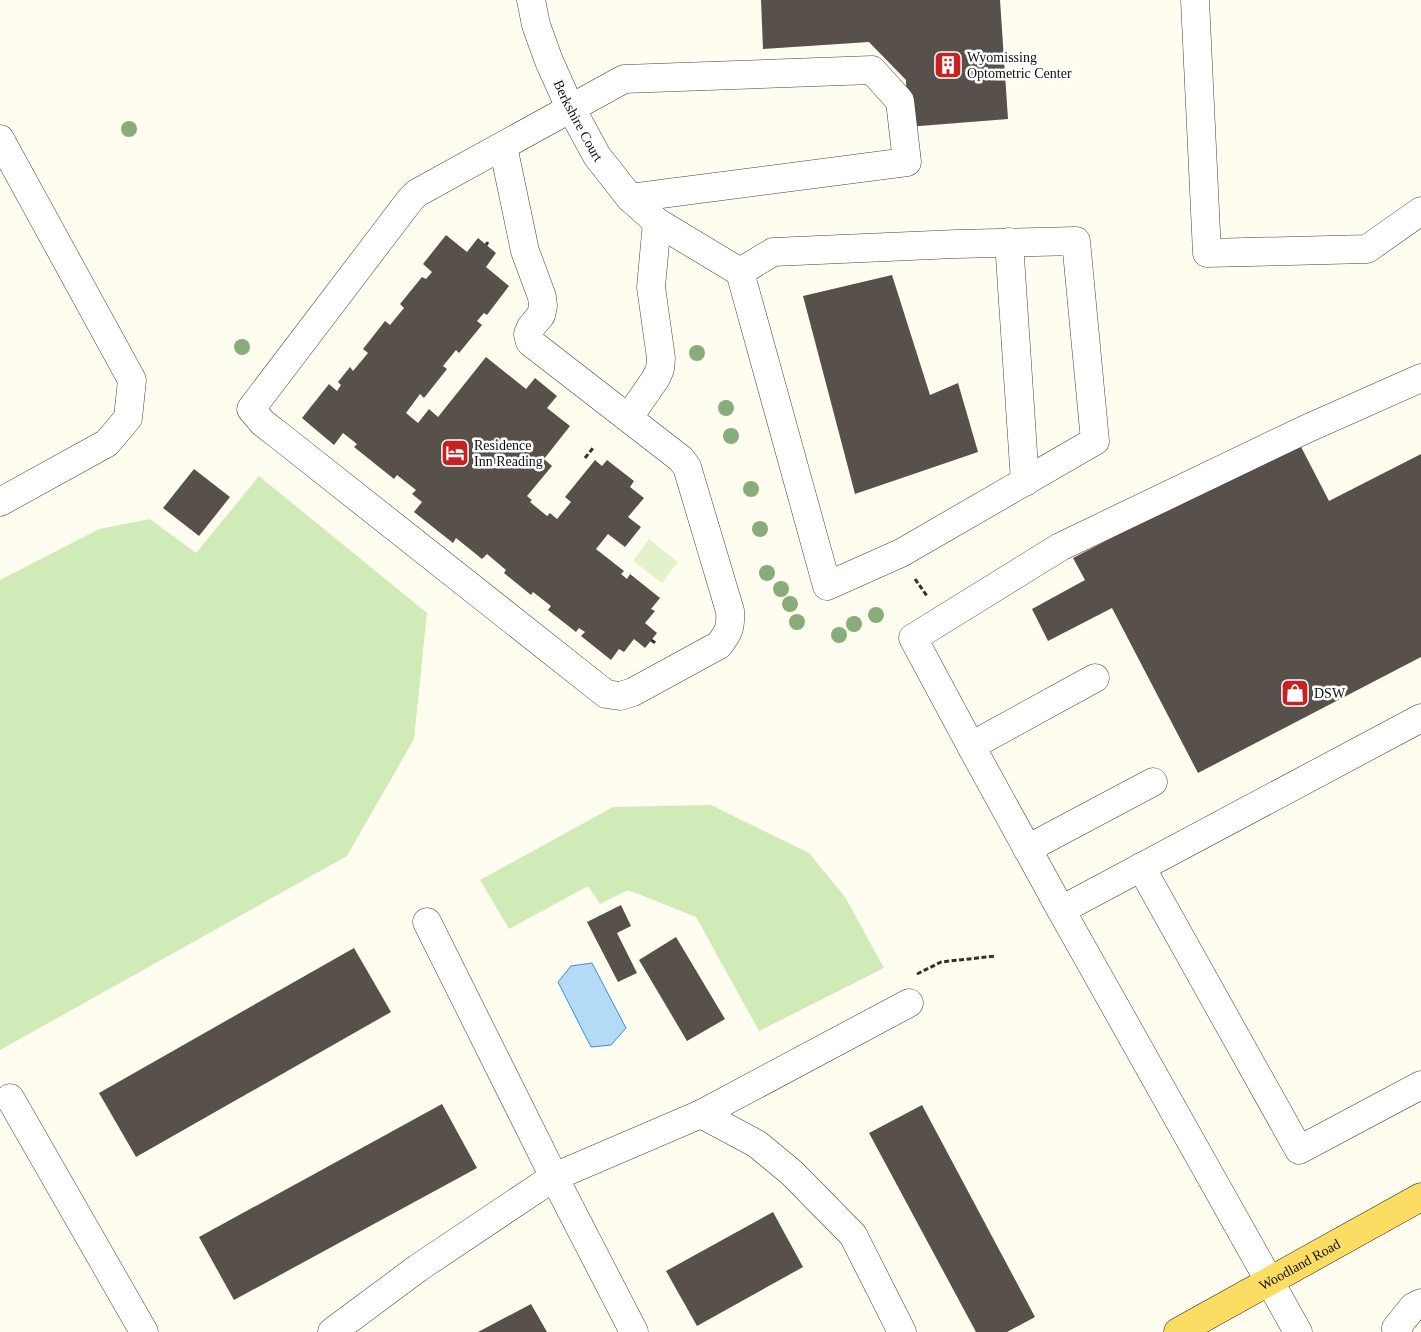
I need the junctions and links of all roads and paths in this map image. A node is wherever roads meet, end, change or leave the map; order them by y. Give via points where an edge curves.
1 (531, 0) edge
2 (1195, 0) edge
3 (571, 109) junction
4 (0, 139) edge
5 (503, 146) junction
6 (630, 198) junction
7 (1421, 211) edge
8 (657, 222) junction
9 (1009, 242) junction
10 (740, 272) junction
11 (1421, 378) edge
12 (629, 417) junction
13 (593, 448) dead end
14 (585, 458) dead end
15 (1025, 482) junction
16 (0, 502) edge
17 (901, 553) junction
18 (942, 620) junction
19 (651, 640) dead end
20 (657, 644) dead end
21 (1095, 678) dead end
22 (1421, 718) edge
23 (971, 746) junction
24 (1153, 782) dead end
25 (1027, 849) junction
26 (1141, 867) junction
27 (1061, 910) junction
28 (426, 922) dead end
29 (996, 956) dead end
30 (922, 971) dead end
31 (909, 1003) dead end
32 (1421, 1085) edge
33 (10, 1098) dead end
34 (701, 1114) junction
35 (554, 1177) junction
36 (1421, 1197) edge
37 (1269, 1282) junction
38 (1421, 1303) edge
39 (144, 1332) edge
40 (332, 1332) edge
41 (634, 1332) edge
42 (902, 1332) edge
43 (1178, 1332) edge
44 (1298, 1332) edge
45 (1398, 1332) edge

1 - 3 street, Berkshire Court via 548,61
2 - 7 street via 1207,253 1367,249
3 - 5 street
3 - 6 street, Berkshire Court via 597,156
3 - 6 street via 624,79 872,70 900,101 907,162
4 - 16 street via 132,380 128,418 107,443
5 - 12 street via 526,251 542,297 541,315 528,334 530,342
5 - 12 street via 410,200 251,409 263,423 606,694 620,696 719,646 731,624 730,611 687,467 675,453
6 - 8 street, Berkshire Court
8 - 10 street, Berkshire Court
8 - 12 street via 651,287 660,369
9 - 10 street via 773,252
9 - 15 street
9 - 15 street via 1076,241 1095,441
10 - 17 street via 827,586
11 - 18 street via 1304,430 1060,547
13 - 14 path
15 - 17 street
17 - 18 path
18 - 23 street via 913,638
19 - 20 path
21 - 23 street
22 - 26 street
23 - 25 street
24 - 25 street
25 - 27 street
26 - 27 street
26 - 32 street via 1299,1150
27 - 37 street
28 - 35 street
29 - 30 path via 941,962
31 - 34 street
33 - 39 street
34 - 35 street
34 - 42 street via 758,1144 792,1173 853,1235
35 - 40 street via 418,1268
35 - 41 street
36 - 37 main road, Woodland Road
37 - 43 main road, Woodland Road
37 - 44 street
38 - 45 street via 1413,1307 1396,1328

